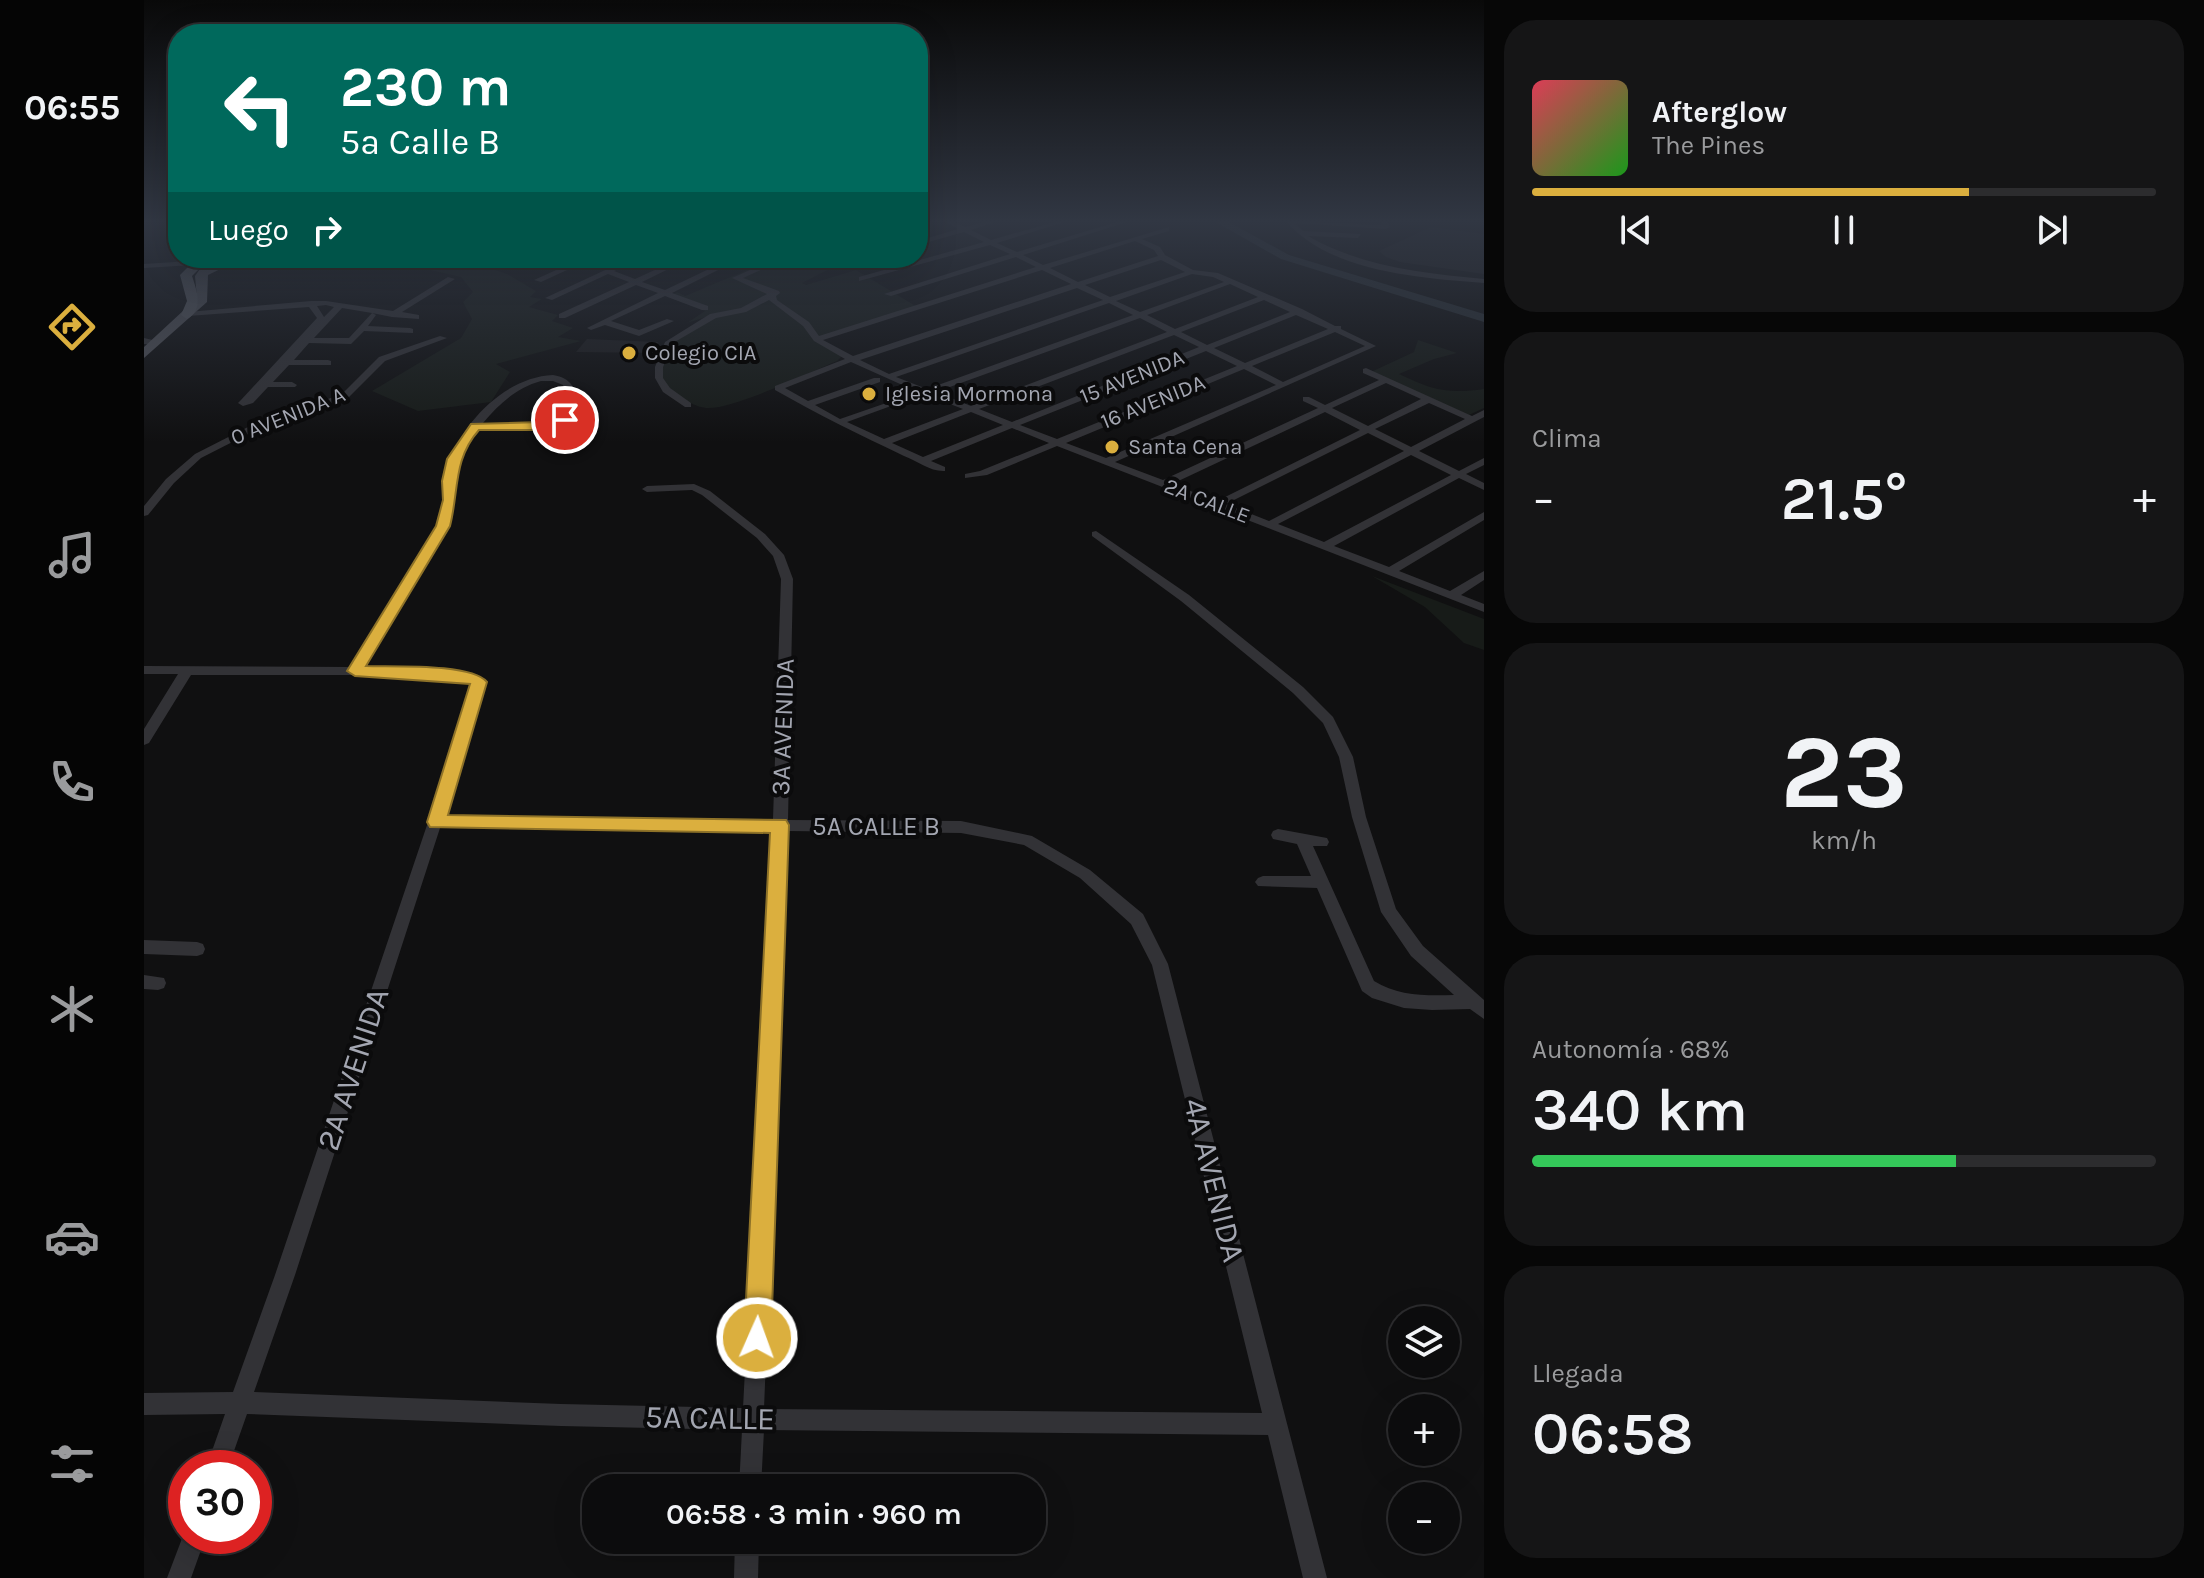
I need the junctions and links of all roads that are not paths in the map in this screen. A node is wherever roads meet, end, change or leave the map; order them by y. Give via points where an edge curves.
1 (774, 294) edge
2 (183, 295) edge
3 (191, 295) edge
4 (203, 295) edge
5 (425, 295) edge
6 (556, 295) edge
7 (607, 295) edge
8 (661, 295) edge
9 (672, 295) edge
10 (773, 295) edge
11 (961, 295) edge
12 (1041, 295) edge
13 (1101, 295) edge
14 (1123, 295) edge
15 (1195, 295) edge
16 (1261, 295) edge
17 (1266, 297) junction
18 (549, 298) dead end
19 (1110, 299) junction
20 (311, 303) junction
21 (340, 305) junction
22 (636, 307) junction
23 (705, 308) dead end
24 (264, 310) dead end
25 (1299, 311) junction
26 (647, 312) dead end
27 (188, 313) junction
28 (1140, 314) junction
29 (372, 315) dead end
30 (392, 315) junction
31 (562, 316) dead end
32 (658, 316) dead end
33 (416, 317) dead end
34 (324, 318) junction
35 (670, 321) junction
36 (605, 322) junction
37 (681, 325) dead end
38 (362, 328) junction
39 (591, 328) dead end
40 (1338, 328) junction
41 (1175, 330) junction
42 (410, 331) dead end
43 (443, 338) dead end
44 (819, 339) junction
45 (303, 340) junction
46 (151, 342) edge
47 (1208, 347) junction
48 (144, 354) edge
49 (847, 358) junction
50 (283, 362) junction
51 (328, 363) dead end
52 (1245, 365) junction
53 (1366, 371) dead end
54 (887, 377) junction
55 (1386, 380) junction
56 (1283, 383) junction
57 (292, 385) dead end
58 (927, 392) junction
59 (1308, 397) dead end
60 (1429, 399) junction
61 (688, 405) dead end
62 (806, 405) junction
63 (976, 407) junction
64 (1328, 407) junction
65 (1484, 413) edge
66 (1472, 419) junction
67 (839, 422) junction
68 (1016, 423) junction
69 (476, 426) junction
70 (1371, 428) junction
71 (1059, 440) junction
72 (882, 443) junction
73 (1414, 449) junction
74 (1110, 460) junction
75 (921, 461) junction
76 (1484, 461) edge
77 (941, 469) dead end
78 (1462, 473) junction
79 (969, 476) dead end
80 (1484, 480) edge
81 (1168, 482) junction
82 (1484, 487) edge
83 (647, 489) dead end
84 (1220, 502) junction
85 (144, 513) edge
86 (1484, 515) edge
87 (1272, 522) junction
88 (1096, 534) dead end
89 (1330, 544) junction
90 (1394, 569) junction
91 (1484, 575) edge
92 (1455, 593) junction
93 (1484, 601) edge
94 (1484, 608) edge
95 (144, 670) edge
96 (187, 671) junction
97 (355, 671) junction
98 (144, 740) edge
99 (437, 822) junction
100 (780, 825) junction
101 (1278, 835) dead end
102 (1302, 839) junction
103 (1027, 840) joint
104 (1322, 842) dead end
105 (1263, 882) dead end
106 (1322, 882) junction
107 (144, 947) edge
108 (197, 949) dead end
109 (1478, 1006) edge
110 (240, 1401) junction
111 (144, 1404) edge
112 (752, 1419) junction
113 (1275, 1424) junction
114 (223, 1450) edge
115 (750, 1474) edge
116 (188, 1554) edge
117 (747, 1554) edge
118 (179, 1578) edge
119 (746, 1578) edge
120 (1315, 1578) edge

1 - 44 street, 2A CALLE via 773,301
2 - 27 highway
3 - 27 highway
4 - 27 main road
5 - 30 street
6 - 18 street
7 - 31 street
8 - 22 street
9 - 23 street
10 - 61 street via 743,310 713,316 669,342 659,378 666,390
11 - 44 street
12 - 49 street
13 - 19 street
14 - 19 street
15 - 28 street
16 - 17 street
17 - 25 street
17 - 41 street
19 - 28 street
19 - 54 street
20 - 21 street
20 - 27 street
20 - 34 street
21 - 30 street
21 - 34 street
22 - 26 street
22 - 36 street
24 - 34 street via 300,310
25 - 40 street
25 - 47 street, 15 AVENIDA
27 - 46 main road
28 - 41 street
28 - 58 street
29 - 38 street
30 - 33 street
32 - 35 street
34 - 45 street
35 - 36 street via 639,333
35 - 37 street
36 - 39 street
38 - 42 street
38 - 45 street via 349,341
40 - 52 street, 16 AVENIDA
40 - 56 street via 1371,347
41 - 47 street
41 - 63 street
43 - 85 street, 0 AVENIDA A via 382,359 345,396 251,429 198,456
44 - 49 street, 2A CALLE
45 - 50 street
46 - 48 main road
47 - 52 street
47 - 68 street, 15 AVENIDA
49 - 54 street, 2A CALLE
49 - 62 street via 778,388
50 - 51 street
50 - 57 street via 263,384
52 - 56 street
52 - 71 street, 16 AVENIDA
53 - 55 street
54 - 58 street, 2A CALLE
54 - 62 street
55 - 60 street
55 - 64 street
56 - 74 street
58 - 63 street, 2A CALLE
58 - 67 street
59 - 64 street
60 - 66 street
60 - 70 street
62 - 67 street
63 - 68 street, 2A CALLE
63 - 72 street
64 - 70 street
64 - 81 street
65 - 66 street
66 - 73 street
67 - 72 street
68 - 71 street, 2A CALLE
68 - 75 street, 15 AVENIDA
69 - 69 street via 557,424 574,406 568,384 551,378 516,387
69 - 97 street via 453,459 443,526
70 - 73 street
70 - 84 street
71 - 74 street, 2A CALLE
71 - 79 street, 16 AVENIDA
72 - 75 street
73 - 78 street
73 - 87 street
74 - 81 street, 2A CALLE
75 - 77 street
76 - 78 street
78 - 80 street
78 - 82 street
78 - 89 street
81 - 84 street, 2A CALLE
83 - 100 street, 3A AVENIDA via 694,487 706,493 778,555 787,601
84 - 87 street, 2A CALLE
86 - 90 street
87 - 89 street, 2A CALLE
88 - 109 street via 1185,598 1328,720 1346,757 1389,912 1417,951
89 - 90 street, 2A CALLE
90 - 92 street, 2A CALLE
91 - 92 street
92 - 93 street, 2A CALLE
92 - 94 street, 2A CALLE
95 - 96 street
96 - 97 street
96 - 98 street
97 - 99 street, 2A AVENIDA via 466,676 479,682
99 - 100 street, 5A CALLE B
99 - 110 street, 2A AVENIDA
100 - 103 street, 5A CALLE B via 961,827
100 - 112 street, 3A AVENIDA
101 - 102 street
102 - 104 street
102 - 106 street
103 - 113 street, 4A AVENIDA via 1112,894 1137,919 1160,964
105 - 106 street
106 - 109 street via 1360,975 1377,994
107 - 108 street
110 - 111 street, 5A CALLE
110 - 112 street, 5A CALLE
110 - 114 street, 2A AVENIDA
112 - 113 street, 5A CALLE
112 - 115 street, 3A AVENIDA
113 - 120 street, 4A AVENIDA
116 - 118 street
117 - 119 street

